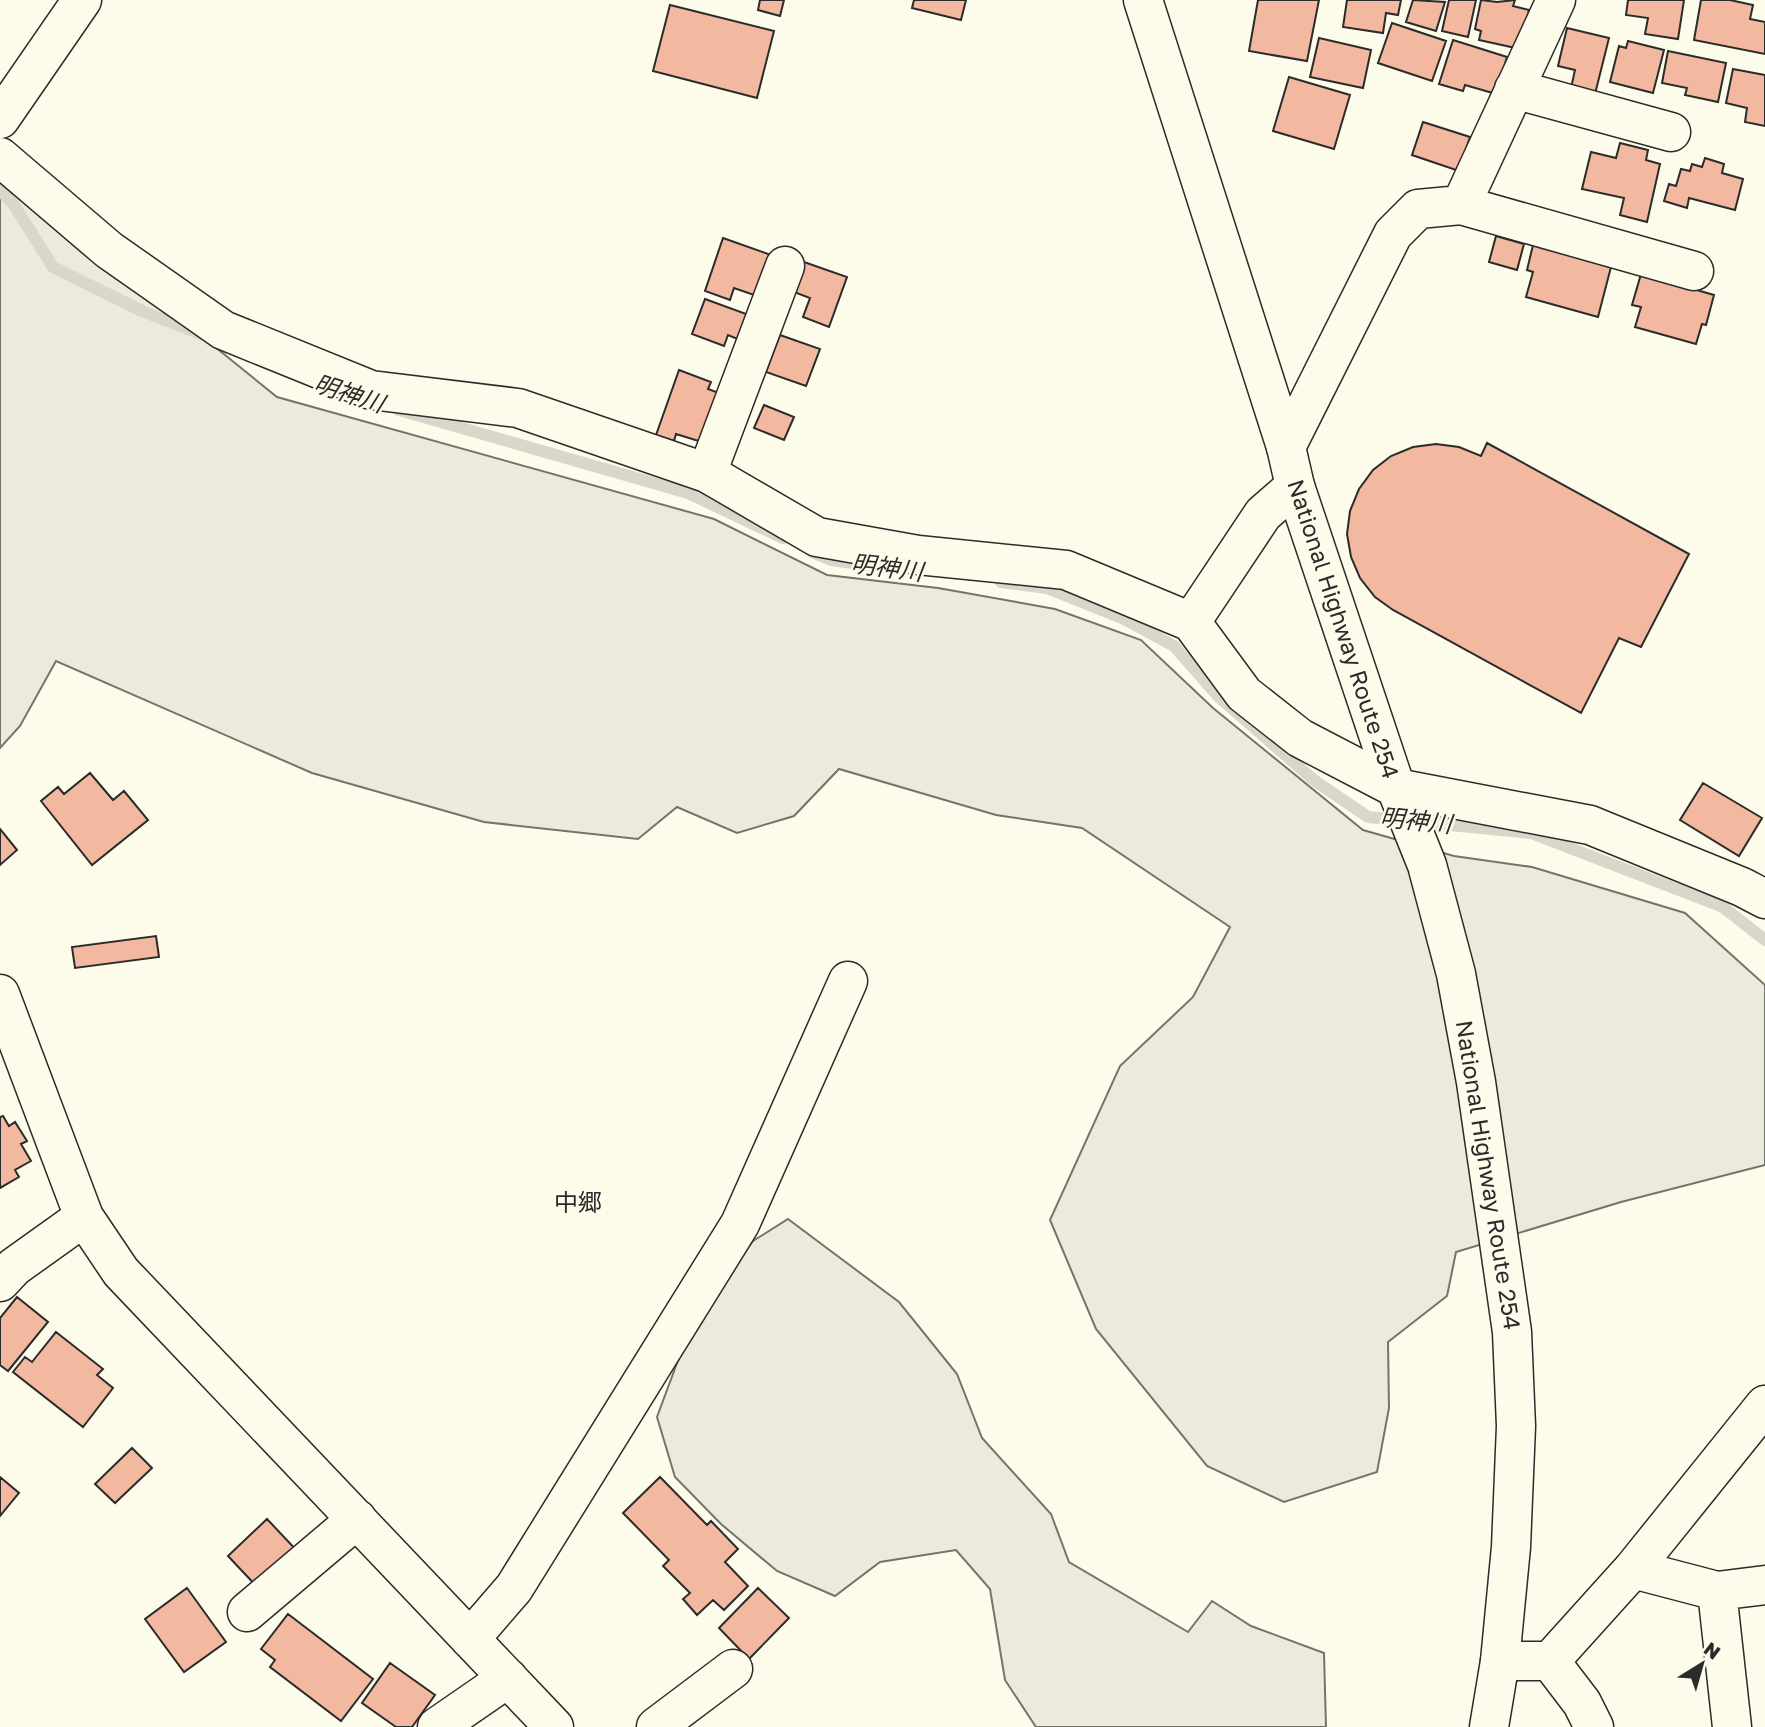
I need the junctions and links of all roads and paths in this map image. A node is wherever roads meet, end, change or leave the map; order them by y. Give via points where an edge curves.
1 (82, 0) edge
2 (1143, 0) edge
3 (1556, 0) edge
4 (1514, 89) junction
5 (0, 119) edge
6 (1671, 132) dead end
7 (0, 157) edge
8 (1461, 205) junction
9 (785, 266) dead end
10 (1694, 271) dead end
11 (1286, 447) junction
12 (707, 473) junction
13 (1295, 486) junction
14 (1191, 622) junction
15 (1396, 788) junction
16 (1754, 893) edge
17 (848, 981) dead end
18 (0, 994) edge
19 (84, 1217) junction
20 (0, 1282) edge
21 (1765, 1405) edge
22 (357, 1519) junction
23 (1633, 1569) junction
24 (1765, 1585) edge
25 (1717, 1591) junction
26 (247, 1612) dead end
27 (470, 1639) junction
28 (1500, 1661) junction
29 (1550, 1661) junction
30 (733, 1669) dead end
31 (508, 1678) junction
32 (437, 1727) edge
33 (554, 1727) edge
34 (656, 1727) edge
35 (1489, 1727) edge
36 (1594, 1727) edge
37 (1732, 1727) edge

1 - 5 main road
2 - 11 main road, National Highway Route 254
3 - 4 main road
4 - 6 main road
4 - 8 main road
7 - 12 main road via 109,250 223,330 371,390 518,408
8 - 10 main road
8 - 11 main road via 1418,209 1393,234
9 - 12 main road
11 - 13 main road, National Highway Route 254
12 - 14 main road via 817,537 918,555 1066,570
13 - 14 main road via 1263,513
13 - 15 main road, National Highway Route 254
14 - 15 main road via 1244,694 1300,738
15 - 16 main road via 1590,825
15 - 28 main road, National Highway Route 254 via 1427,865 1456,974 1512,1332 1516,1426
17 - 27 main road via 740,1224 513,1588
18 - 19 main road
19 - 20 main road
19 - 22 main road via 121,1272
21 - 23 main road
22 - 26 main road
22 - 27 main road
23 - 25 main road
23 - 29 main road
24 - 25 main road
25 - 37 main road
27 - 31 main road
28 - 29 main road
28 - 35 main road, National Highway Route 254
29 - 36 main road
30 - 34 main road
31 - 32 main road
31 - 33 main road

